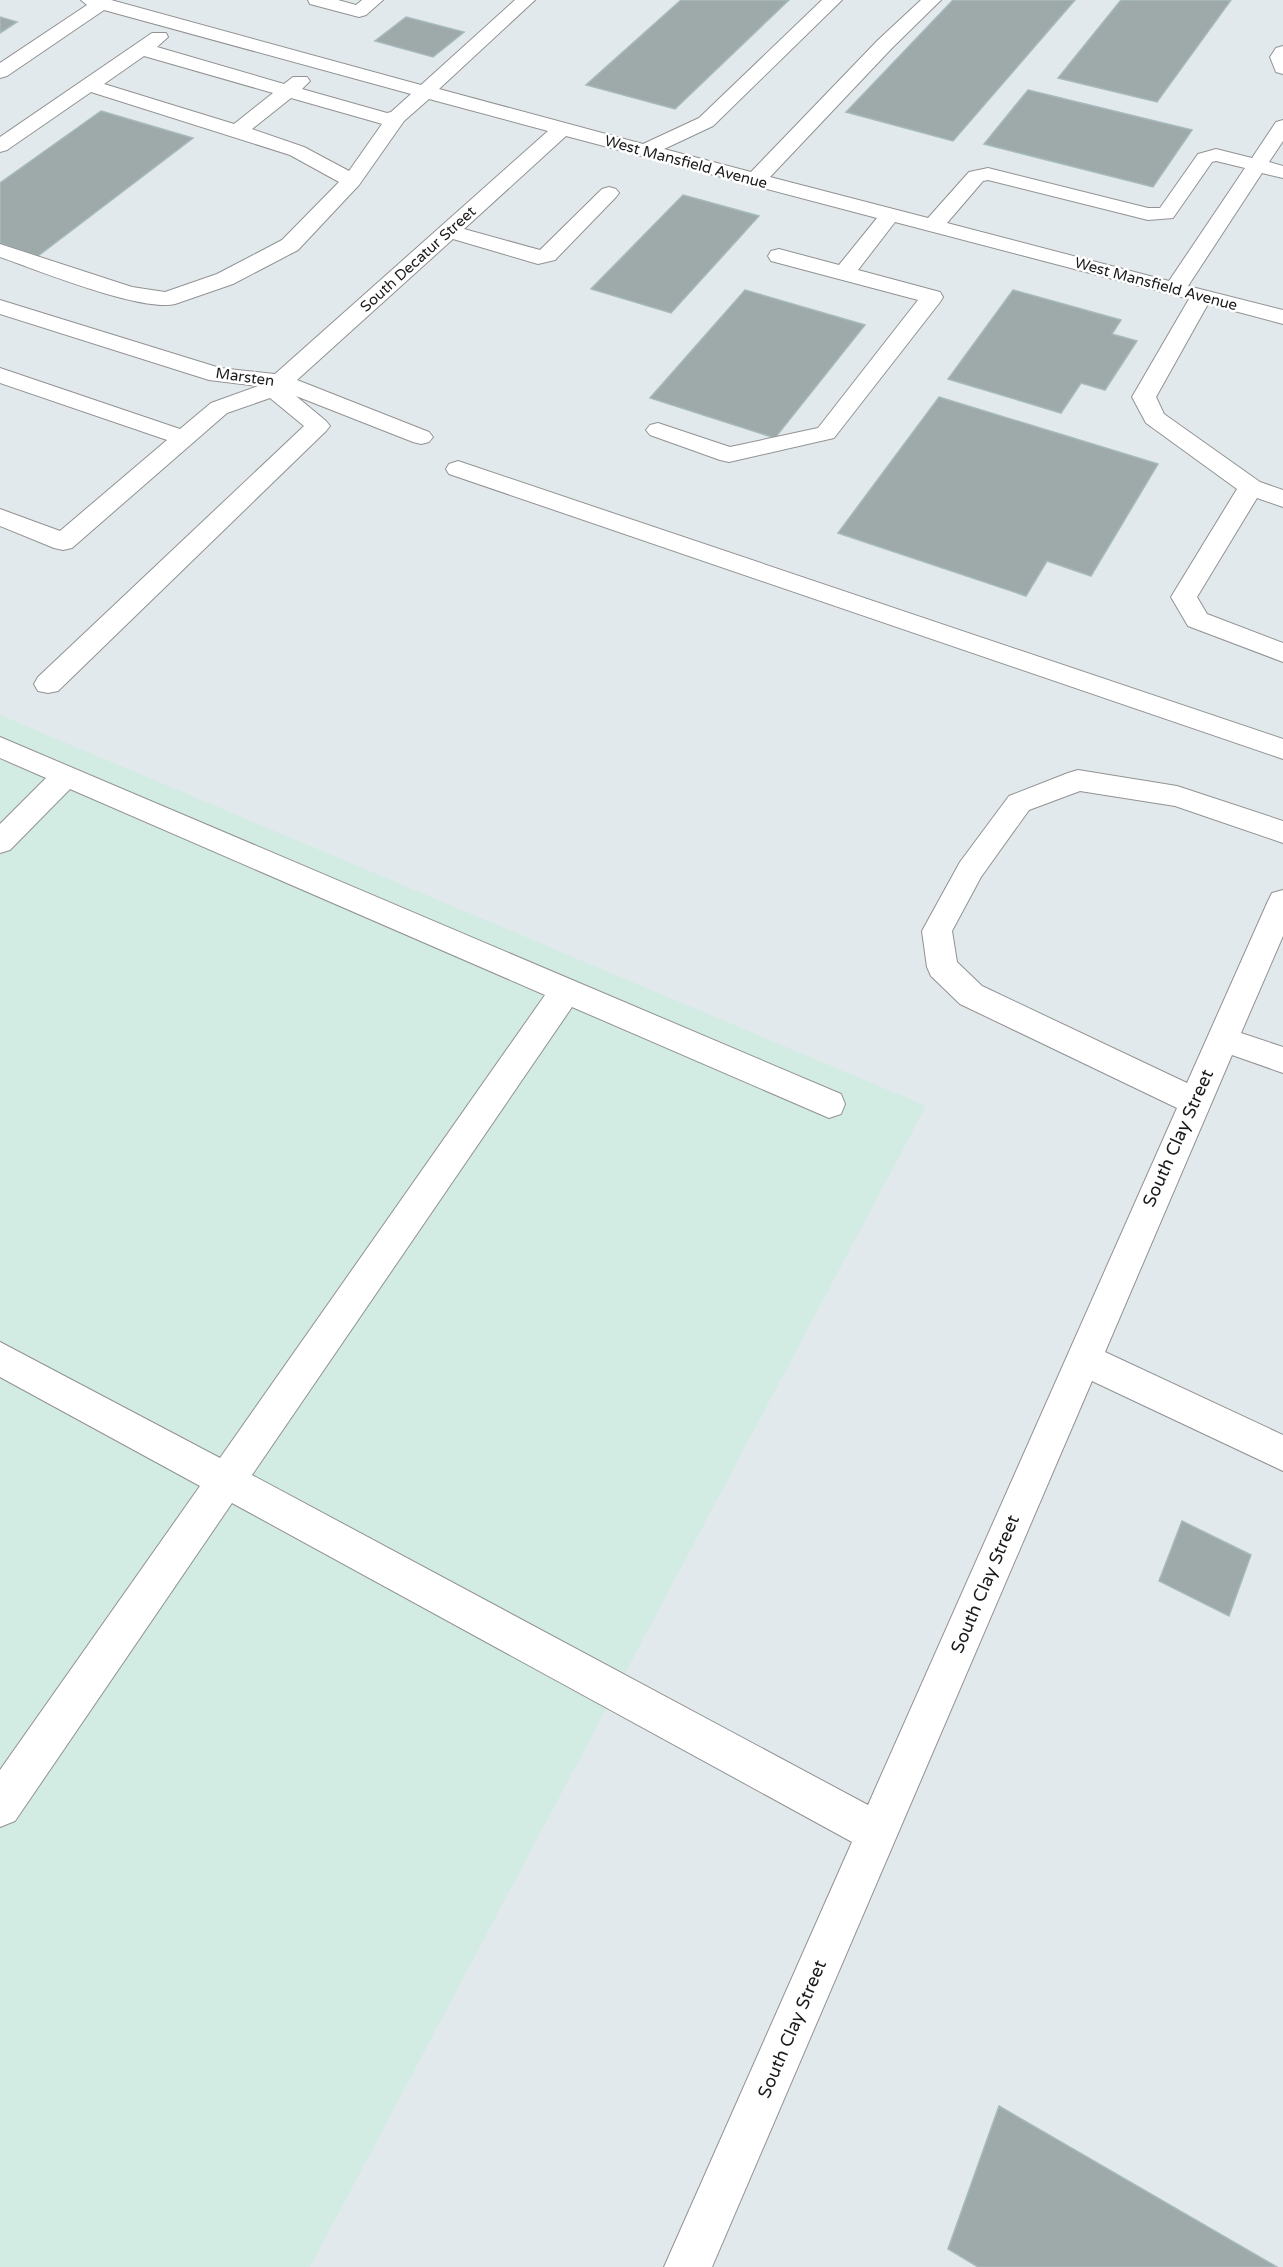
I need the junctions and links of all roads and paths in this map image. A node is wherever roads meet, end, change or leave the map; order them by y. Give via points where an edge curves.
1 (317, 0) edge
2 (374, 0) edge
3 (526, 0) edge
4 (833, 0) edge
5 (932, 0) edge
6 (96, 2) edge
7 (136, 5) edge
8 (178, 24) junction
9 (142, 49) junction
10 (1283, 52) edge
11 (323, 64) junction
12 (1283, 68) edge
13 (0, 72) edge
14 (88, 85) junction
15 (288, 91) junction
16 (424, 92) junction
17 (397, 117) junction
18 (1283, 126) edge
19 (562, 129) junction
20 (237, 131) junction
21 (0, 146) edge
22 (644, 151) junction
23 (1256, 165) junction
24 (1283, 172) edge
25 (755, 180) junction
26 (352, 181) junction
27 (609, 193) dead end
28 (890, 215) junction
29 (933, 226) junction
30 (449, 231) junction
31 (0, 250) edge
32 (779, 256) dead end
33 (844, 273) junction
34 (1175, 289) junction
35 (1202, 296) junction
36 (0, 307) edge
37 (1283, 317) edge
38 (0, 375) edge
39 (277, 386) junction
40 (658, 430) dead end
41 (421, 437) dead end
42 (184, 438) junction
43 (458, 469) dead end
44 (1251, 487) junction
45 (1283, 499) edge
46 (0, 517) edge
47 (1283, 653) edge
48 (48, 684) dead end
49 (0, 747) edge
50 (1283, 749) edge
51 (66, 775) junction
52 (1283, 832) edge
53 (0, 842) edge
54 (1283, 901) edge
55 (566, 990) junction
56 (1222, 1039) junction
57 (1283, 1060) edge
58 (1194, 1101) junction
59 (829, 1104) dead end
60 (0, 1358) edge
61 (1082, 1359) junction
62 (1283, 1453) edge
63 (226, 1480) junction
64 (0, 1806) edge
65 (877, 1833) junction
66 (688, 2267) edge

1 - 2 street via 359,11
3 - 16 street
4 - 22 street via 706,122
5 - 25 street
6 - 7 street, West Mansfield Avenue
6 - 13 street
7 - 8 street, West Mansfield Avenue
8 - 9 street
8 - 11 street, West Mansfield Avenue
9 - 14 street
9 - 15 street
10 - 12 street
11 - 15 street
11 - 16 street, West Mansfield Avenue
14 - 20 street
14 - 21 street
15 - 17 street via 386,119
15 - 20 street
16 - 17 street
16 - 19 street, West Mansfield Avenue
17 - 26 street
18 - 23 street
19 - 22 street, West Mansfield Avenue
19 - 30 street, South Decatur Street
20 - 26 street via 297,151
22 - 25 street, West Mansfield Avenue
23 - 24 street
23 - 29 street via 1216,155 1205,158 1166,214 1148,214 987,174 976,176
23 - 34 street
25 - 28 street, West Mansfield Avenue
26 - 31 street via 290,244 225,279 167,299 128,293
27 - 30 street via 548,255 538,257
28 - 29 street, West Mansfield Avenue
28 - 33 street
29 - 34 street, West Mansfield Avenue
30 - 39 street, South Decatur Street
32 - 33 street
33 - 40 street via 933,297 826,433 729,454
34 - 35 street, West Mansfield Avenue
35 - 37 street, West Mansfield Avenue
35 - 44 street via 1144,397 1154,418
36 - 39 street, Marsten via 217,375
38 - 42 street
39 - 41 street, Marsten
39 - 42 street via 219,408
39 - 48 street via 318,426
42 - 46 street via 63,542
43 - 50 street
44 - 45 street
44 - 47 street via 1184,597 1197,620
49 - 51 street
51 - 53 street
51 - 55 street
52 - 58 street via 1177,796 1078,780 1019,803 970,870 937,931 942,967 971,995
54 - 56 street, South Clay Street
55 - 59 street
55 - 63 street
56 - 57 street
56 - 58 street, South Clay Street
58 - 61 street, South Clay Street
60 - 63 street
61 - 62 street
61 - 65 street, South Clay Street
63 - 64 street
63 - 65 street
65 - 66 street, South Clay Street

